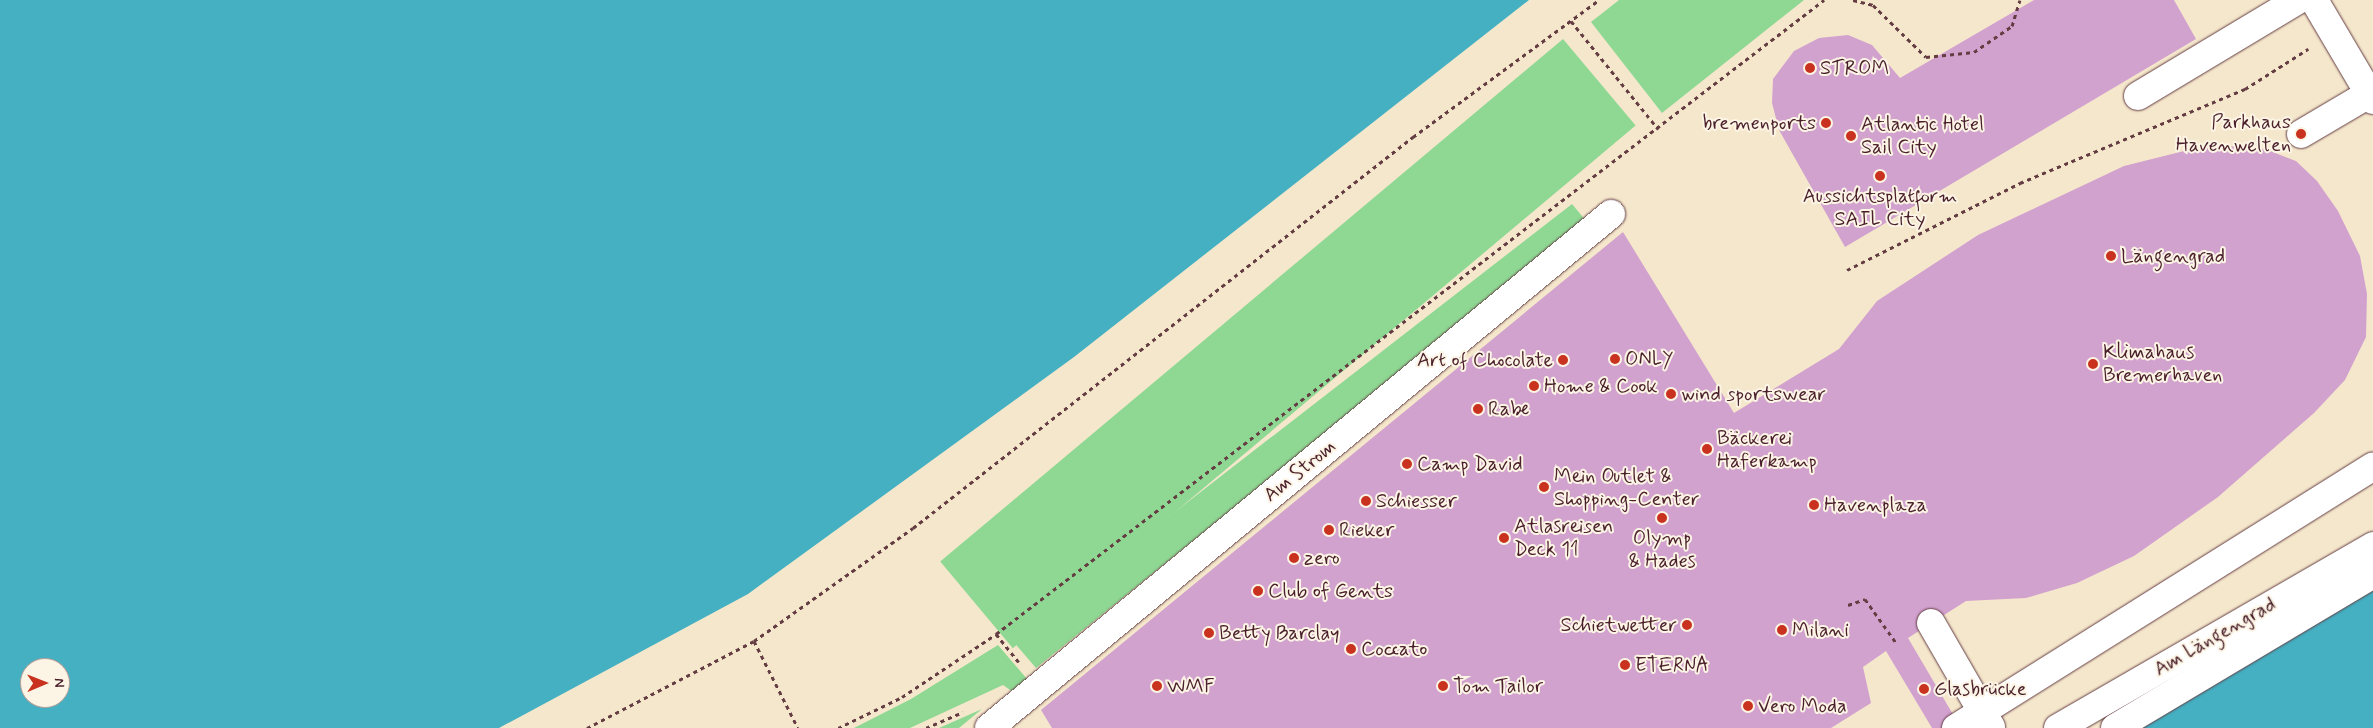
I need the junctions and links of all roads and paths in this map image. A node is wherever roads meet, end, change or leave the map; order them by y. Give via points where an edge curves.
1 (1599, 0) edge
2 (1824, 0) edge
3 (1853, 0) edge
4 (2020, 0) edge
5 (2298, 0) edge
6 (2314, 0) edge
7 (1571, 21) junction
8 (2333, 33) junction
9 (2138, 96) dead end
10 (2371, 96) edge
11 (1658, 129) junction
12 (2301, 134) dead end
13 (1611, 214) dead end
14 (1847, 270) dead end
15 (2373, 466) edge
16 (2373, 546) edge
17 (2373, 574) edge
18 (1848, 606) dead end
19 (1931, 623) dead end
20 (996, 634) junction
21 (754, 641) junction
22 (1897, 644) dead end
23 (1039, 685) junction
24 (1987, 720) edge
25 (587, 728) edge
26 (798, 728) edge
27 (838, 728) edge
28 (989, 728) edge
29 (1956, 728) edge
30 (2058, 728) edge
31 (2115, 728) edge

1 - 7 path
2 - 11 path
3 - 4 path via 1873,6 1926,57 1974,52 2012,26
5 - 9 street
6 - 8 street
7 - 11 path
7 - 21 path via 1413,137 913,528
8 - 10 street
8 - 14 path via 2245,89 2020,183
10 - 12 street
11 - 20 path
13 - 23 street, Am Strom
15 - 24 street
16 - 30 street, Am Längengrad
17 - 31 street
18 - 22 path via 1864,600
19 - 24 street
20 - 23 path
20 - 27 path via 902,697
21 - 25 path
21 - 26 path
23 - 28 street, Am Strom
24 - 29 street

